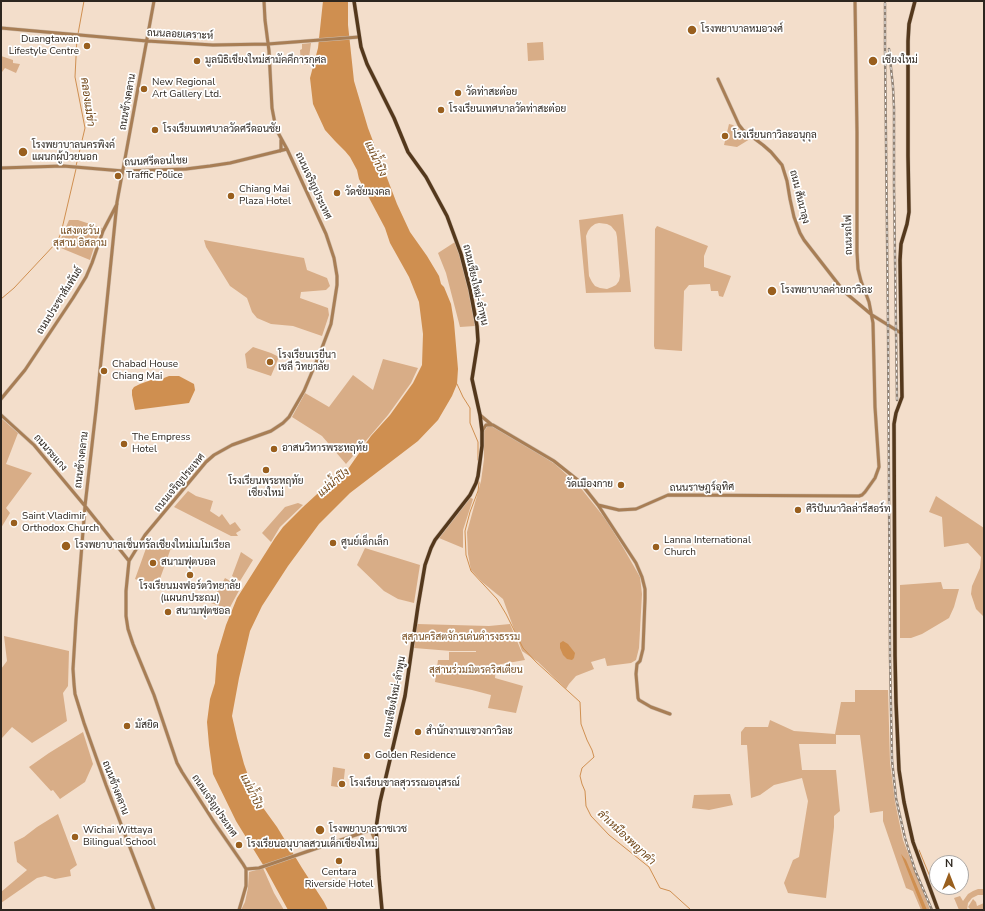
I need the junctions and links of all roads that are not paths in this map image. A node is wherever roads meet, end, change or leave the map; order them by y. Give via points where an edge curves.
1 (154, 1) edge
2 (264, 1) edge
3 (354, 1) edge
4 (855, 1) edge
5 (915, 1) edge
6 (1, 28) edge
7 (357, 37) junction
8 (147, 41) junction
9 (268, 44) junction
10 (718, 79) dead end
11 (281, 139) junction
12 (287, 150) junction
13 (280, 152) junction
14 (1, 168) edge
15 (123, 171) junction
16 (117, 202) junction
17 (872, 315) junction
18 (901, 333) junction
19 (1, 399) edge
20 (1, 415) edge
21 (480, 415) junction
22 (493, 426) junction
23 (482, 431) junction
24 (879, 467) joint
25 (598, 505) junction
26 (85, 506) junction
27 (129, 561) junction
28 (670, 714) dead end
29 (376, 822) junction
30 (376, 828) junction
31 (367, 831) junction
32 (376, 842) junction
33 (246, 869) junction
34 (154, 910) edge
35 (239, 910) edge
36 (382, 910) edge
37 (938, 910) edge

1 - 8 street, ถนนช้างคลาน
2 - 9 street, ถนนเจริญประเทศ
3 - 7 main road, ถนนเชียงใหม่-ลำพูน
4 - 17 street, ถนนรถไฟ via 857,258
5 - 18 main road via 908,41 909,212 901,244
6 - 8 street, ถนนลอยเคราะห์
7 - 9 street, ถนนลอยเคราะห์
7 - 21 main road, ถนนเชียงใหม่-ลำพูน via 404,145 444,209 461,254 477,326 478,341 472,379
8 - 9 street, ถนนลอยเคราะห์ via 213,46
8 - 15 street, ถนนช้างคลาน
9 - 11 street, ถนนเจริญประเทศ via 272,108
10 - 17 street, ถนน สันนาลุง via 739,125 771,152 782,165 794,217 804,240 843,290
11 - 12 street, ถนนเจริญประเทศ
11 - 13 street
12 - 13 street, ถนนศรีดอนไชย
12 - 27 street, ถนนเจริญประเทศ via 326,234 334,258 337,285 330,327 304,391 289,417 278,427 232,445 206,462 145,535
13 - 15 street, ถนนศรีดอนไชย via 236,162 186,169
14 - 15 street, ถนนศรีดอนไชย via 36,166
15 - 16 street, ถนนช้างคลาน
16 - 19 street, ถนนประชาสัมพันธ์ via 86,277 25,370
16 - 26 street, ถนนช้างคลาน
17 - 18 street, ถนน สันนาลุง
17 - 24 street, ถนนรถไฟ
18 - 37 main road via 902,397 894,424 895,656 899,770 913,842
20 - 26 street, ถนนระแกง via 34,445
21 - 22 street
21 - 23 main road, ถนนเชียงใหม่-ลำพูน
22 - 23 street via 486,425
22 - 25 street via 554,461 579,481
23 - 29 main road, ถนนเชียงใหม่-ลำพูน via 476,483 426,558 405,696
24 - 25 street, ถนนราษฎร์อุทิศ via 869,488 859,496 668,495 636,509 619,510
25 - 28 street via 636,563 644,583 643,649 636,674 639,700
26 - 27 street, ถนนระแกง
26 - 34 street, ถนนช้างคลาน via 73,669 75,694 99,768
27 - 33 street, ถนนเจริญประเทศ via 126,595 128,629 177,763
29 - 30 main road, ถนนเชียงใหม่-ลำพูน
29 - 31 street
30 - 31 street
30 - 32 main road, ถนนเชียงใหม่-ลำพูน
31 - 32 street via 372,833
31 - 33 street via 259,868
32 - 36 main road, ถนนเชียงใหม่-ลำพูน
33 - 35 street via 246,886

